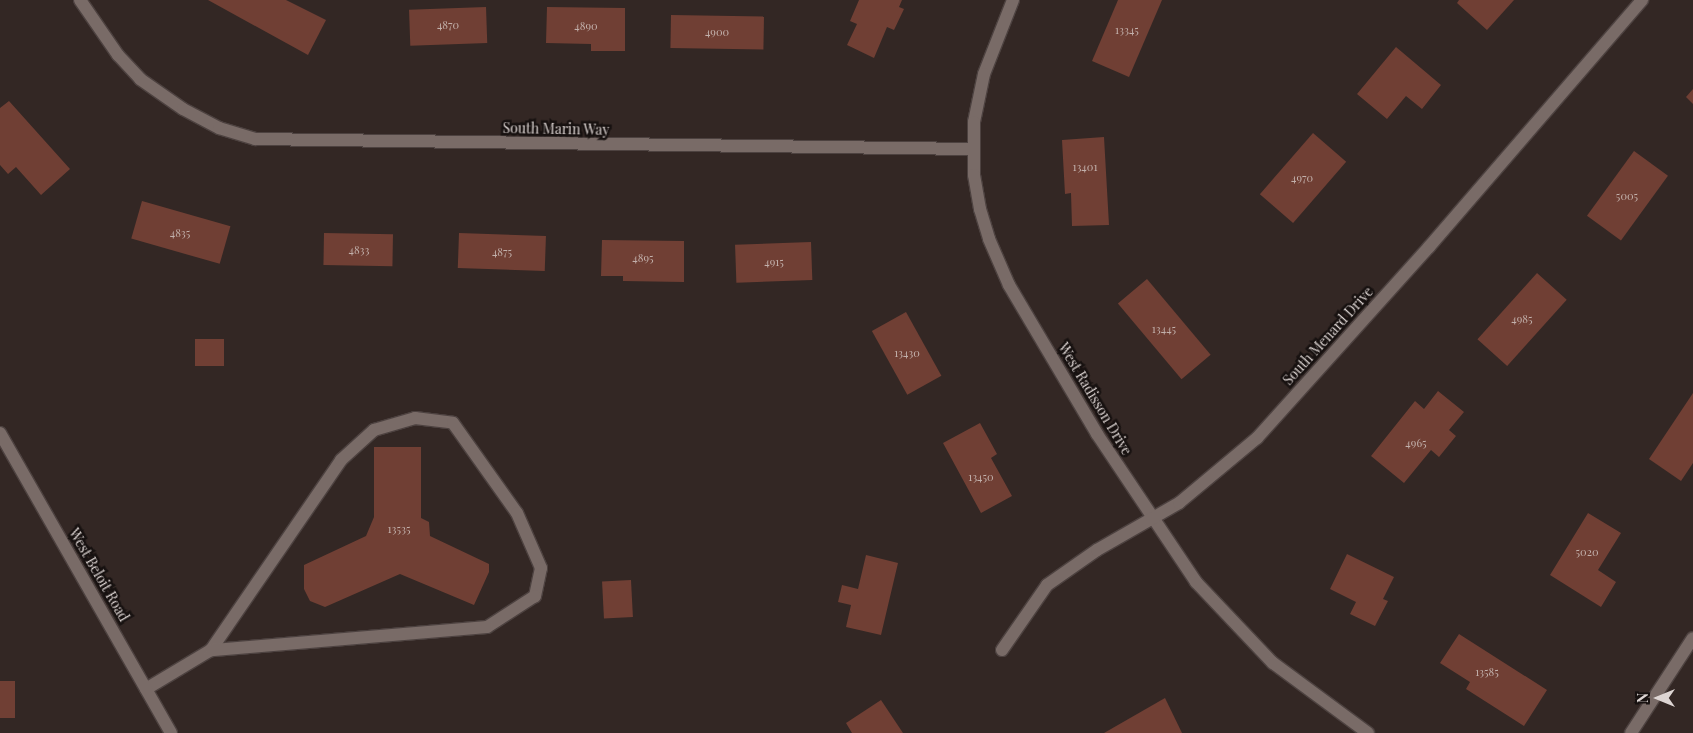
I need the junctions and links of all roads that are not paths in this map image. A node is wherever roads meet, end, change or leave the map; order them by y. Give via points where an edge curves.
1 (80, 0) edge
2 (1013, 0) edge
3 (1642, 0) edge
4 (974, 149) junction
5 (0, 433) edge
6 (1152, 519) junction
7 (1693, 638) edge
8 (211, 650) junction
9 (1002, 650) dead end
10 (146, 689) junction
11 (171, 733) edge
12 (1368, 733) edge
13 (1631, 733) edge

1 - 4 street, South Marin Way via 118,55 150,86 182,109 219,128 255,139
2 - 4 street, West Radisson Drive via 984,74 974,122
3 - 6 street, South Menard Drive via 1429,247 1257,438 1208,481
4 - 6 street, West Radisson Drive via 974,175 980,209 1009,285
5 - 10 street, West Beloit Road
6 - 9 street, South Menard Drive via 1097,550 1047,585
6 - 12 street, West Radisson Drive via 1196,582 1272,663
7 - 13 street
8 - 8 street via 341,460 374,430 415,418 453,423 517,514 541,568 535,596 487,627
8 - 10 street
10 - 11 street, West Beloit Road

